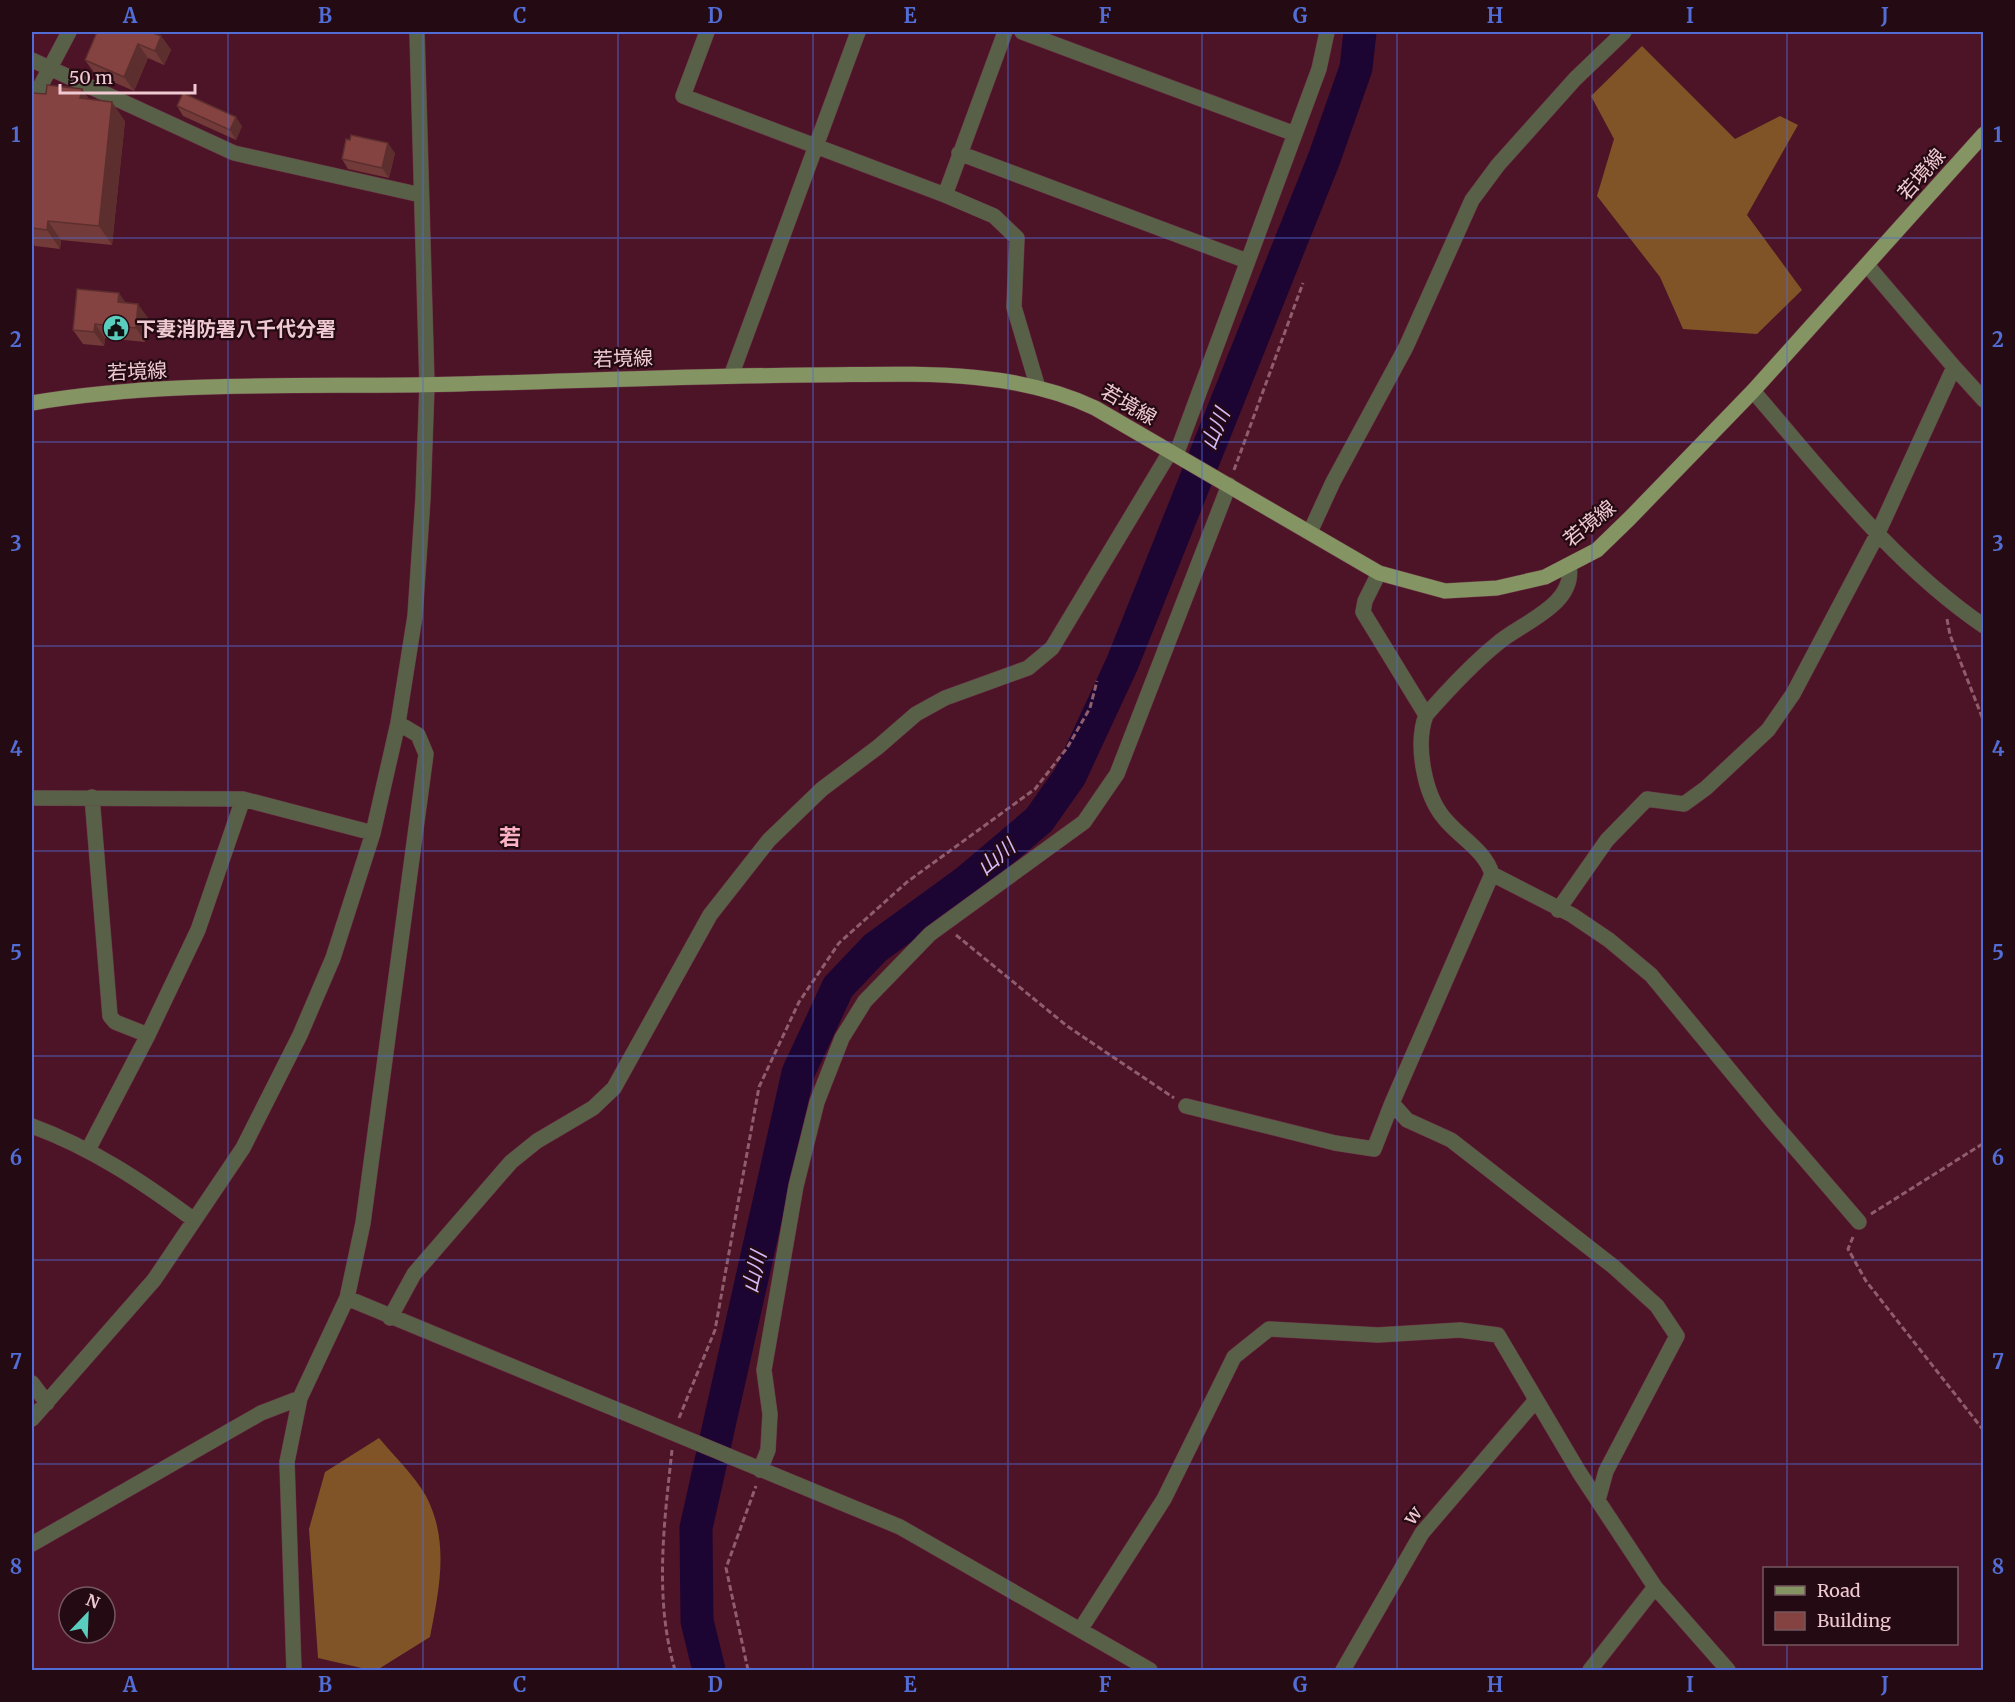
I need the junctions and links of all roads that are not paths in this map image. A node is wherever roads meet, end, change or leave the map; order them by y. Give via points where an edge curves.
1 (69, 32) edge
2 (417, 32) edge
3 (707, 32) edge
4 (858, 32) edge
5 (1005, 32) edge
6 (1022, 32) edge
7 (1327, 32) edge
8 (1624, 32) edge
9 (32, 60) edge
10 (48, 68) junction
11 (32, 102) edge
12 (1295, 134) junction
13 (1983, 134) edge
14 (816, 146) junction
15 (959, 153) junction
16 (421, 195) junction
17 (945, 195) junction
18 (1247, 261) junction
19 (1867, 265) junction
20 (1954, 367) junction
21 (731, 376) junction
22 (427, 385) junction
23 (1038, 388) junction
24 (1753, 391) junction
25 (1983, 400) edge
26 (32, 403) edge
27 (1178, 456) junction
28 (1223, 482) junction
29 (1310, 532) junction
30 (1877, 536) junction
31 (1569, 566) junction
32 (1379, 573) junction
33 (1983, 626) edge
34 (1426, 715) junction
35 (398, 723) junction
36 (92, 797) junction
37 (32, 798) edge
38 (243, 799) junction
39 (373, 833) junction
40 (1492, 874) junction
41 (1558, 910) junction
42 (148, 1035) junction
43 (1392, 1103) junction
44 (1186, 1106) road end
45 (32, 1126) edge
46 (87, 1150) junction
47 (194, 1220) junction
48 (1859, 1222) road end
49 (347, 1299) junction
50 (390, 1318) junction
51 (32, 1383) edge
52 (300, 1398) junction
53 (1536, 1400) junction
54 (47, 1403) junction
55 (32, 1419) edge
56 (760, 1470) junction
57 (1598, 1500) junction
58 (32, 1544) edge
59 (1655, 1587) junction
60 (1080, 1630) junction
61 (294, 1671) edge
62 (1149, 1671) edge
63 (1343, 1671) edge
64 (1590, 1671) edge
65 (1728, 1671) edge

1 - 10 street
2 - 16 street
3 - 14 street via 683,96
4 - 14 street
5 - 15 street
6 - 12 street
7 - 12 street via 1319,69
8 - 29 street via 1575,79 1472,200 1406,347
9 - 10 street
10 - 11 street
10 - 16 street via 234,153
12 - 18 street
13 - 19 main road, 若境線
14 - 17 street
14 - 21 street
15 - 17 street
15 - 18 street
16 - 22 street
17 - 23 street via 994,216 1017,238 1014,307
18 - 27 street
19 - 20 street
19 - 24 main road, 若境線
20 - 25 street
20 - 30 street
21 - 22 main road, 若境線
21 - 23 main road, 若境線 via 931,374
22 - 26 main road, 若境線 via 147,391
22 - 35 street via 415,616
23 - 27 main road, 若境線 via 1080,400
24 - 30 street
24 - 31 main road, 若境線 via 1596,550
27 - 28 main road, 若境線
27 - 50 street via 1095,572 1052,648 1028,668 945,698 916,714 822,789 769,840 710,915 614,1088 593,1108 537,1141 511,1162 414,1274
28 - 29 main road, 若境線
28 - 56 street via 1117,774 1084,822 930,934 865,1001 842,1038 816,1102 796,1186 764,1370 770,1414 768,1450
29 - 32 main road, 若境線
30 - 33 street via 1945,599
30 - 41 street via 1793,694 1768,730 1684,804 1647,799 1607,840
31 - 32 main road, 若境線 via 1518,585 1445,591
31 - 34 street via 1566,586 1537,618 1499,642
32 - 34 street via 1365,601 1364,612
34 - 40 street via 1422,745 1432,800 1444,818 1490,865
35 - 39 street
35 - 49 street via 418,735 426,754 363,1223
36 - 37 street
36 - 38 street
36 - 42 street via 110,1016 115,1023
38 - 39 street
38 - 42 street via 198,930
39 - 47 street via 333,958 300,1035 243,1148
40 - 41 street
40 - 43 street
41 - 48 street via 1610,940 1651,975
42 - 46 street
43 - 44 street via 1374,1149
43 - 57 street via 1407,1120 1450,1140 1614,1267 1657,1306 1677,1336 1605,1471
45 - 46 street
46 - 47 street via 134,1177
47 - 54 street via 154,1280
49 - 50 street
49 - 52 street
50 - 56 street
51 - 54 street
52 - 58 street via 261,1413
52 - 61 street via 287,1462
53 - 57 street
53 - 60 street via 1498,1335 1460,1330 1378,1335 1269,1329 1234,1357 1164,1499
53 - 63 street, w via 1422,1533
54 - 55 street
56 - 60 street via 900,1527
57 - 59 street
59 - 64 street
59 - 65 street
60 - 62 street

